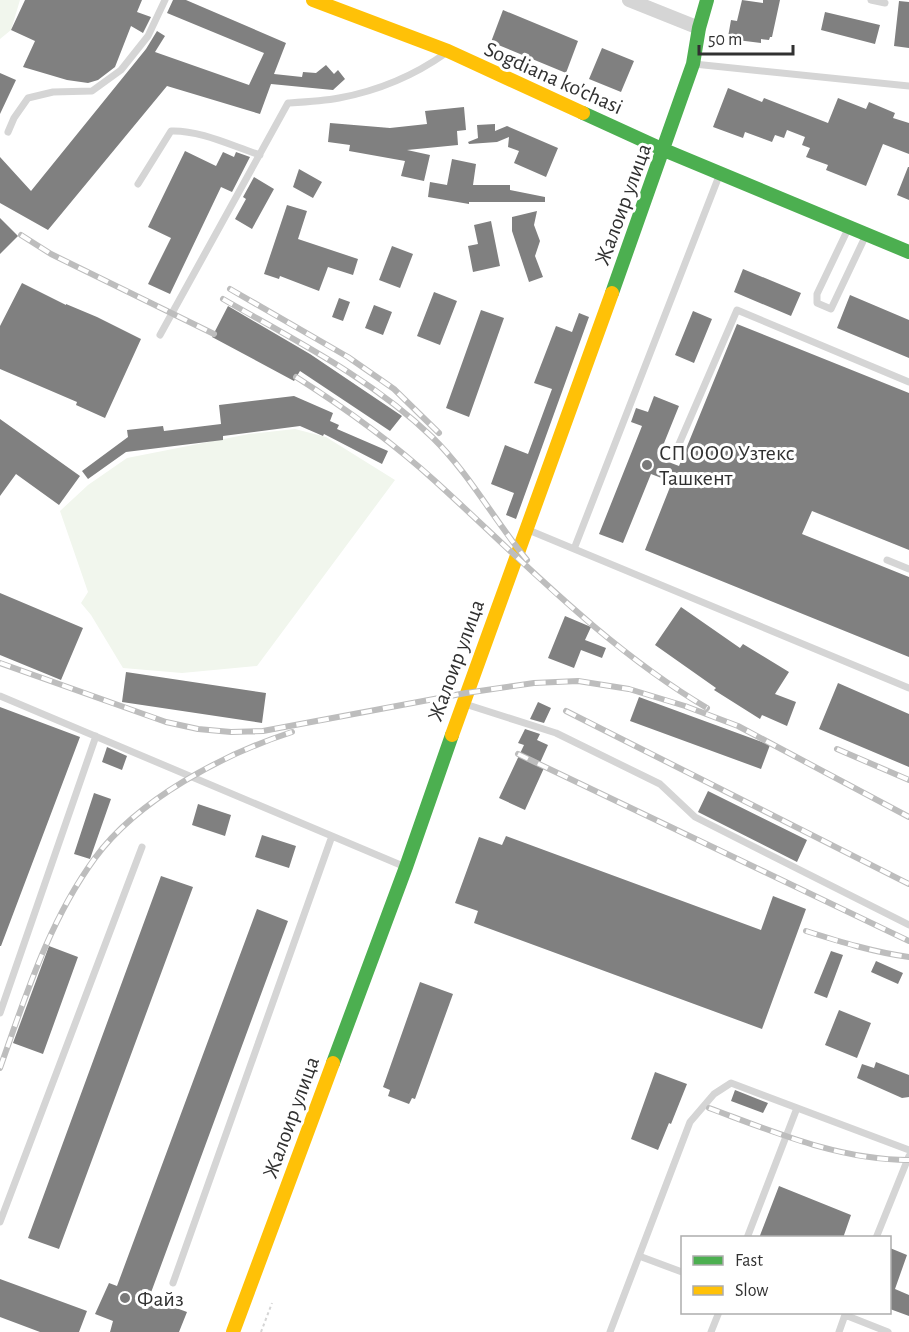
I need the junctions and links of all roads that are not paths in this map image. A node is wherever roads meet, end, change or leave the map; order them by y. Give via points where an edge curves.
1 (165, 0) edge
2 (313, 0) edge
3 (629, 0) edge
4 (707, 0) edge
5 (871, 0) edge
6 (885, 3) dead end
7 (699, 28) junction
8 (448, 51) junction
9 (693, 64) junction
10 (909, 86) edge
11 (8, 132) dead end
12 (664, 150) junction
13 (260, 155) junction
14 (720, 174) junction
15 (138, 184) dead end
16 (849, 227) junction
17 (867, 235) junction
18 (909, 252) edge
19 (160, 335) dead end
20 (909, 382) edge
21 (679, 444) dead end
22 (525, 529) junction
23 (574, 549) junction
24 (887, 560) dead end
25 (909, 569) edge
26 (909, 688) edge
27 (0, 696) edge
28 (462, 703) junction
29 (96, 736) junction
30 (332, 836) junction
31 (141, 848) dead end
32 (405, 867) junction
33 (909, 925) edge
34 (0, 1013) edge
35 (797, 1108) junction
36 (909, 1150) edge
37 (909, 1156) edge
38 (0, 1221) edge
39 (748, 1236) edge
40 (877, 1236) edge
41 (639, 1256) junction
42 (681, 1272) edge
43 (173, 1283) dead end
44 (718, 1314) edge
45 (846, 1314) edge
46 (233, 1332) edge
47 (610, 1332) edge
48 (711, 1332) edge
49 (839, 1332) edge
50 (888, 1332) edge

1 - 11 lane via 148,36 122,70 92,91 53,92 28,99
2 - 8 street, Sogdiana ko'chasi
3 - 7 street
4 - 7 street, Жалоир улица
5 - 6 lane
7 - 9 street, Жалоир улица
8 - 12 street, Sogdiana ko'chasi
8 - 13 lane via 427,67 393,82 339,98 288,103
9 - 10 lane
9 - 12 street, Жалоир улица
12 - 14 street, Sogdiana ko'chasi
12 - 22 street, Жалоир улица
13 - 15 lane via 212,139 171,132
13 - 19 lane
14 - 16 street, Sogdiana ko'chasi
14 - 23 lane
16 - 17 street, Sogdiana ko'chasi
16 - 17 lane via 818,294 817,303 825,308 831,309
17 - 18 street, Sogdiana ko'chasi
20 - 21 lane via 736,310
22 - 23 lane
22 - 28 street, Жалоир улица
23 - 26 lane
24 - 25 lane
27 - 29 lane
28 - 32 street, Жалоир улица
28 - 33 lane via 556,733 660,784 695,817
29 - 30 lane
29 - 34 lane
30 - 32 lane
30 - 43 lane
31 - 38 lane
32 - 46 street, Жалоир улица
35 - 36 lane
35 - 39 lane
35 - 41 lane via 731,1083 714,1094 690,1122
37 - 40 lane
41 - 42 lane
41 - 47 lane
44 - 48 lane
45 - 49 lane
45 - 50 lane

